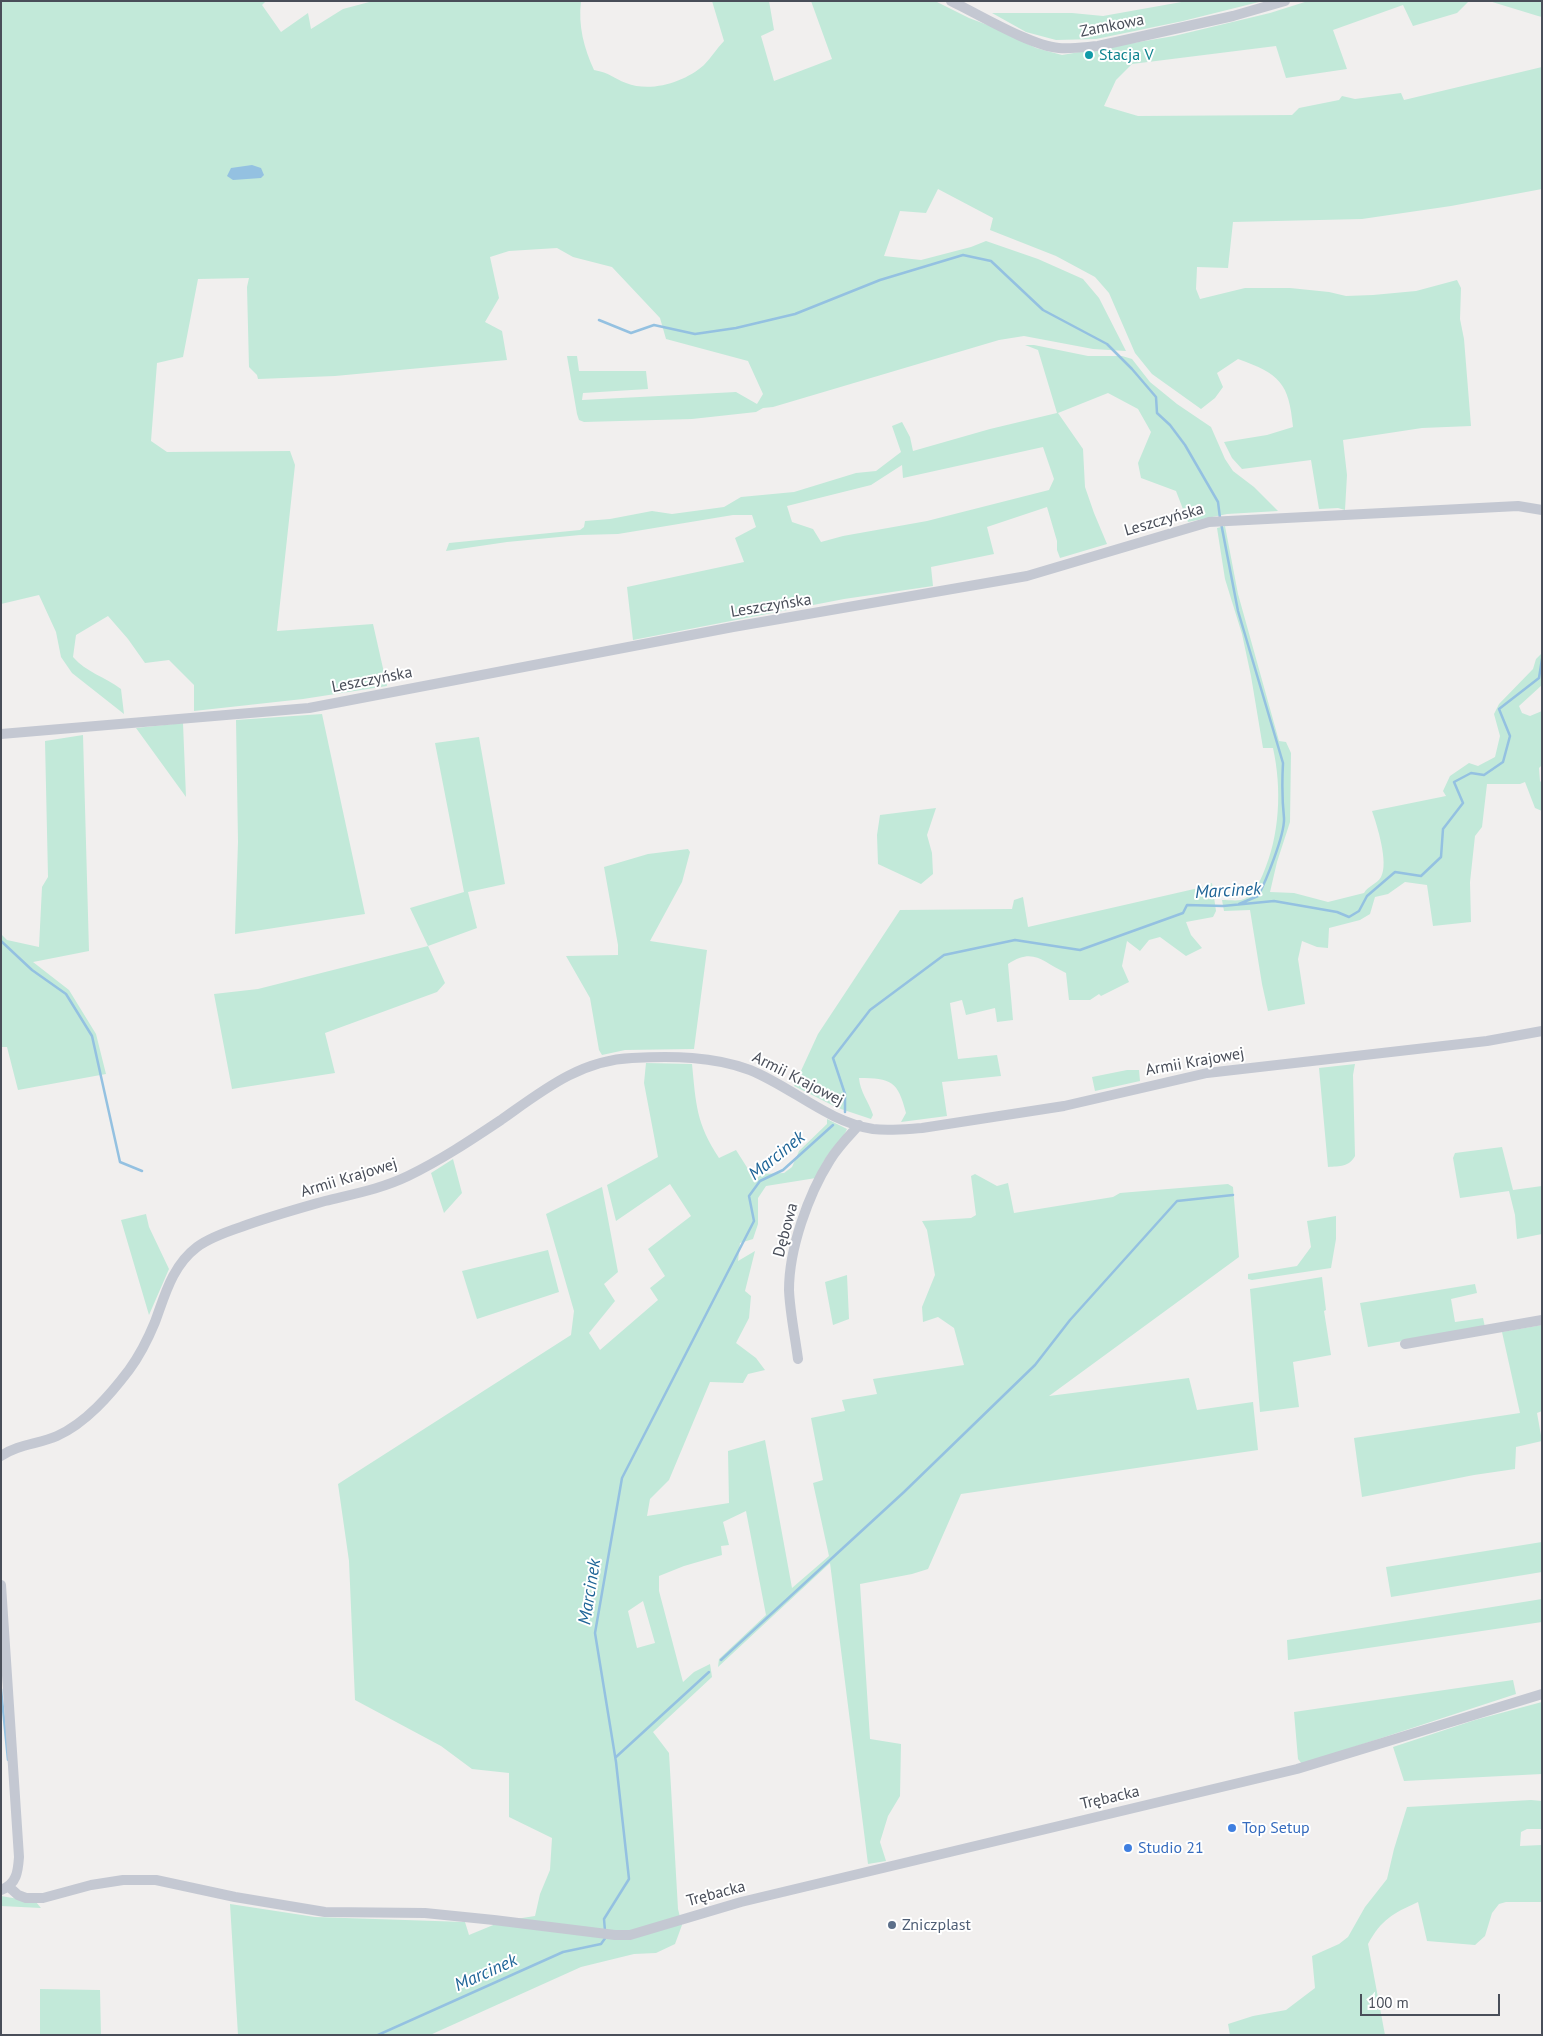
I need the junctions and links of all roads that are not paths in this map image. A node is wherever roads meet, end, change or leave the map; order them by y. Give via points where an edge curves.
1 (951, 1) edge
2 (1285, 1) edge
3 (1542, 510) edge
4 (1, 734) edge
5 (1542, 1031) edge
6 (859, 1125) junction
7 (1542, 1320) edge
8 (1405, 1344) dead end
9 (798, 1359) dead end
10 (1, 1456) edge
11 (1, 1585) edge
12 (1542, 1694) edge
13 (5, 1888) edge

1 - 2 street, Zamkowa via 1034,41 1057,48 1076,48 1233,16
3 - 4 street, Leszczyńska via 1518,506 1214,521 1027,576 733,627 310,708
5 - 6 street, Armii Krajowej via 1487,1041 1207,1073 1064,1106 922,1128 874,1129
6 - 9 street, Dębowa via 830,1159 800,1225 789,1290
6 - 10 street, Armii Krajowej via 823,1110 752,1071 707,1058 631,1058 585,1068 551,1084 447,1155 407,1177 272,1216 200,1245 173,1274 142,1350 103,1399 76,1426
7 - 8 street
11 - 13 street via 20,1857 15,1880
12 - 13 street, Trębacka via 1297,1769 741,1902 630,1935 425,1913 325,1912 156,1880 115,1881 43,1898 26,1898

